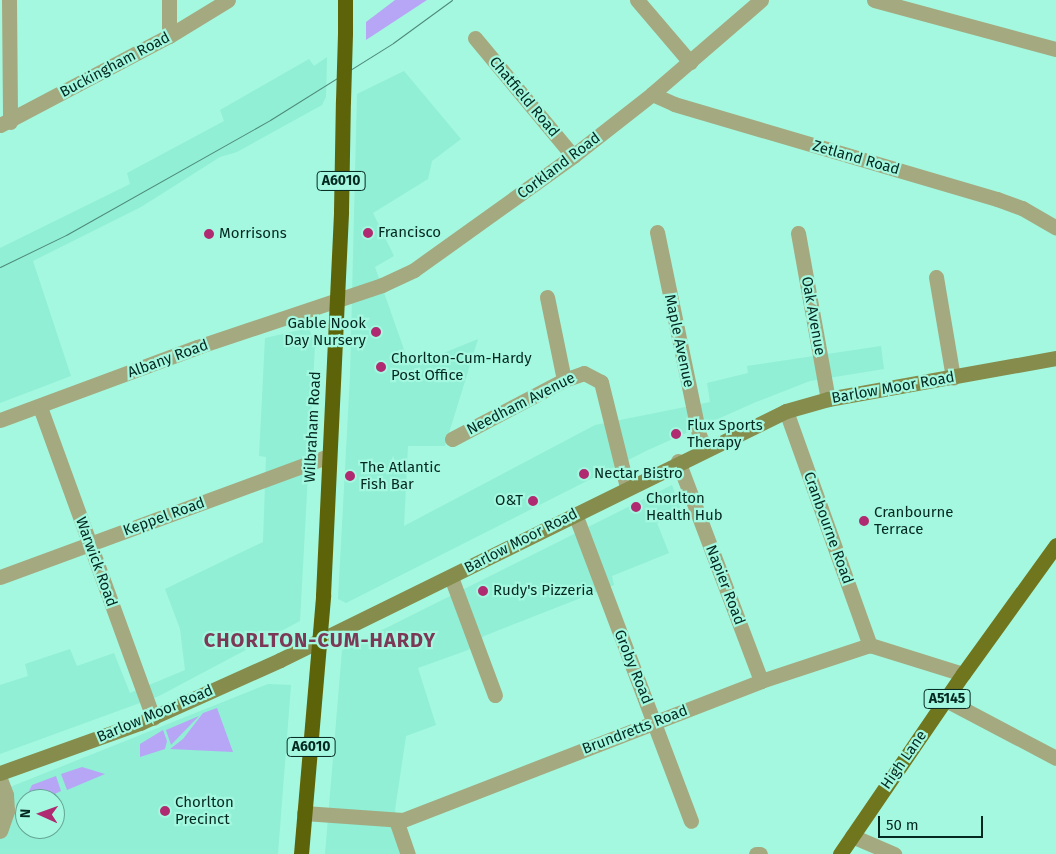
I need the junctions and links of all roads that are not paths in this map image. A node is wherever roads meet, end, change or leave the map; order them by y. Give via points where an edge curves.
1 (9, 0) edge
2 (169, 0) edge
3 (228, 0) edge
4 (345, 0) edge
5 (637, 0) edge
6 (761, 0) edge
7 (874, 0) edge
8 (169, 36) junction
9 (475, 38) dead end
10 (1056, 49) edge
11 (690, 62) junction
12 (652, 94) junction
13 (5, 124) edge
14 (573, 156) junction
15 (1056, 228) edge
16 (656, 232) dead end
17 (798, 232) dead end
18 (936, 277) dead end
19 (547, 297) dead end
20 (336, 299) junction
21 (1056, 358) edge
22 (953, 378) junction
23 (564, 380) junction
24 (828, 399) junction
25 (40, 406) junction
26 (786, 411) junction
27 (0, 420) edge
28 (452, 439) dead end
29 (705, 448) junction
30 (328, 456) junction
31 (678, 461) junction
32 (627, 487) junction
33 (575, 514) junction
34 (89, 545) junction
35 (1056, 545) edge
36 (0, 577) edge
37 (451, 577) junction
38 (320, 640) junction
39 (870, 645) junction
40 (963, 674) junction
41 (761, 681) junction
42 (496, 695) dead end
43 (946, 700) junction
44 (153, 718) junction
45 (655, 722) junction
46 (1056, 758) edge
47 (0, 773) edge
48 (0, 779) edge
49 (304, 813) junction
50 (396, 820) junction
51 (691, 821) dead end
52 (0, 830) edge
53 (852, 836) junction
54 (301, 854) edge
55 (408, 854) edge
56 (756, 854) edge
57 (760, 854) edge
58 (840, 854) edge
59 (894, 854) edge

1 - 13 street
2 - 8 street
3 - 8 street, Buckingham Road
4 - 20 highway, Wilbraham Road / A6010, bridge
5 - 11 street
6 - 11 street, Corkland Road
7 - 10 street
8 - 13 street, Buckingham Road
9 - 14 street, Chatfield Road
11 - 12 street, Corkland Road
12 - 14 street, Corkland Road
12 - 15 street, Zetland Road via 674,104 998,199 1022,208
14 - 20 street, Corkland Road via 414,270
16 - 29 street, Maple Avenue via 699,435
17 - 24 street, Oak Avenue
18 - 22 street
19 - 23 street
20 - 25 street, Albany Road
20 - 30 highway, Wilbraham Road / A6010
21 - 22 main road, Barlow Moor Road
22 - 24 main road, Barlow Moor Road
23 - 28 street, Needham Avenue
23 - 32 street, Needham Avenue via 584,373 601,382
24 - 26 main road, Barlow Moor Road
25 - 27 street, Albany Road
25 - 34 street, Warwick Road
26 - 29 main road, Barlow Moor Road
26 - 39 street, Cranbourne Road
29 - 31 main road, Barlow Moor Road
30 - 34 street, Keppel Road
30 - 38 highway, Wilbraham Road / A6010
31 - 32 main road, Barlow Moor Road
31 - 41 street, Napier Road
32 - 33 main road, Barlow Moor Road
33 - 37 main road, Barlow Moor Road
33 - 45 street, Groby Road
34 - 36 street, Keppel Road
34 - 44 street, Warwick Road
35 - 40 main road, High Lane / A5145
37 - 38 main road, Barlow Moor Road
37 - 42 street
38 - 44 main road, Barlow Moor Road
38 - 49 highway, Wilbraham Road / A6010
39 - 40 street
39 - 41 street, Brundretts Road
40 - 43 main road, High Lane / A5145
41 - 45 street, Brundretts Road
43 - 46 street
43 - 53 main road, High Lane / A5145
44 - 47 main road, Barlow Moor Road
45 - 50 street, Brundretts Road
45 - 51 street, Groby Road
48 - 52 street via 7,810
49 - 50 street, Brundretts Road
49 - 54 highway, Wilbraham Road / A6010
50 - 55 street
53 - 58 main road, High Lane / A5145
53 - 59 street
56 - 57 street

